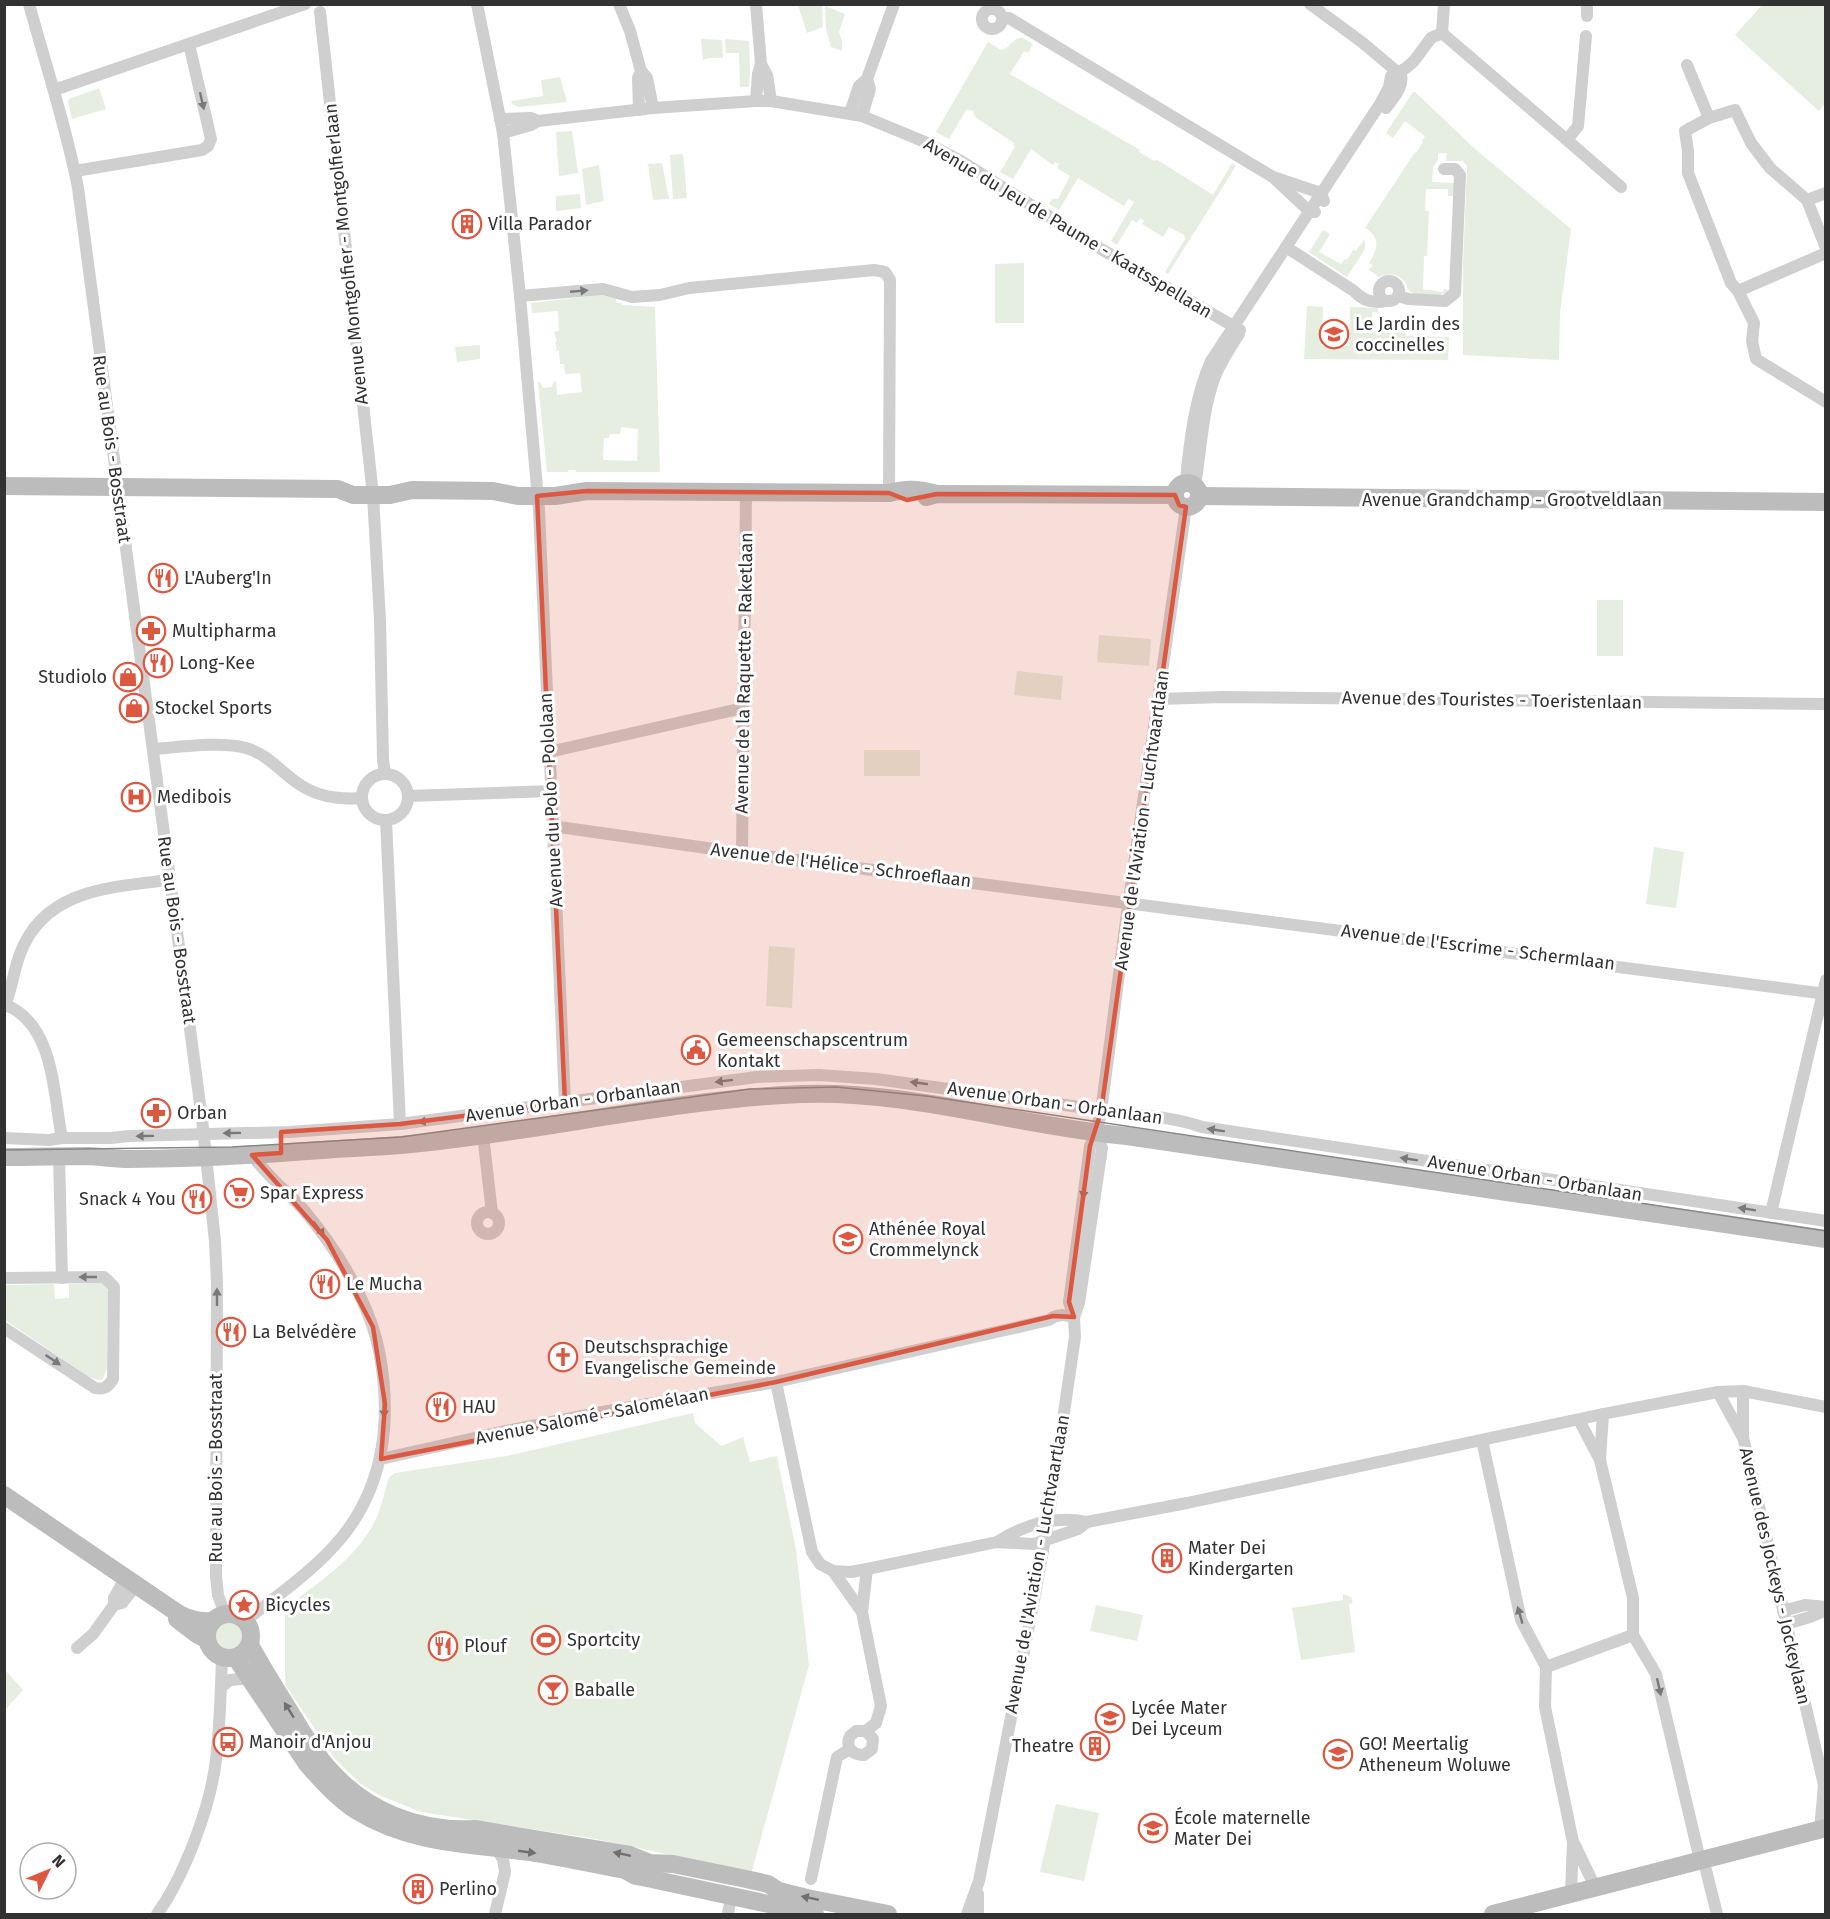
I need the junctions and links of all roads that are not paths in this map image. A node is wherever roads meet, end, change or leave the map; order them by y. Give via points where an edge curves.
1 (29, 4) edge
2 (306, 4) edge
3 (477, 4) edge
4 (619, 4) edge
5 (756, 4) edge
6 (894, 4) edge
7 (1310, 4) edge
8 (1444, 4) edge
9 (325, 8) edge
10 (1002, 19) dead end
11 (1442, 33) junction
12 (1586, 36) dead end
13 (189, 44) junction
14 (761, 64) junction
15 (1687, 65) dead end
16 (642, 71) junction
17 (1397, 72) junction
18 (54, 90) junction
19 (756, 101) junction
20 (771, 101) junction
21 (653, 108) junction
22 (639, 110) junction
23 (856, 115) junction
24 (1709, 118) junction
25 (500, 119) junction
26 (538, 121) junction
27 (503, 133) junction
28 (1567, 140) junction
29 (1444, 169) dead end
30 (75, 171) junction
31 (1273, 177) junction
32 (1621, 187) dead end
33 (1826, 194) edge
34 (1807, 200) junction
35 (1318, 205) junction
36 (1826, 248) edge
37 (1289, 250) junction
38 (1826, 253) edge
39 (1381, 285) junction
40 (1354, 291) junction
41 (1738, 291) junction
42 (520, 296) junction
43 (1392, 299) junction
44 (1238, 329) junction
45 (1826, 402) edge
46 (4, 486) edge
47 (117, 487) junction
48 (372, 489) junction
49 (537, 490) junction
50 (746, 493) junction
51 (889, 493) junction
52 (1187, 494) junction
53 (1826, 502) edge
54 (1159, 699) junction
55 (1826, 704) edge
56 (743, 708) junction
57 (153, 749) junction
58 (549, 752) junction
59 (385, 774) junction
60 (551, 791) junction
61 (408, 796) junction
62 (362, 798) junction
63 (386, 820) junction
64 (552, 826) junction
65 (742, 853) junction
66 (170, 880) junction
67 (1129, 903) junction
68 (1826, 980) edge
69 (1824, 994) edge
70 (5, 1006) edge
71 (566, 1103) junction
72 (1101, 1112) junction
73 (400, 1124) junction
74 (281, 1132) junction
75 (1096, 1133) junction
76 (204, 1134) junction
77 (483, 1135) junction
78 (4, 1138) edge
79 (60, 1147) junction
80 (281, 1153) junction
81 (252, 1155) junction
82 (4, 1157) edge
83 (206, 1157) junction
84 (492, 1213) dead end
85 (1771, 1213) junction
86 (1826, 1221) edge
87 (1826, 1239) edge
88 (4, 1278) edge
89 (62, 1278) junction
90 (1074, 1317) junction
91 (4, 1328) edge
92 (776, 1382) junction
93 (1743, 1391) junction
94 (1718, 1392) junction
95 (1826, 1407) edge
96 (1603, 1414) junction
97 (1579, 1420) junction
98 (1743, 1437) junction
99 (1482, 1440) junction
100 (381, 1459) junction
101 (1600, 1460) junction
102 (4, 1495) edge
103 (4, 1502) edge
104 (1048, 1522) junction
105 (1087, 1522) junction
106 (1044, 1541) junction
107 (997, 1542) junction
108 (867, 1569) junction
109 (833, 1571) junction
110 (130, 1583) junction
111 (1826, 1608) edge
112 (1783, 1611) junction
113 (862, 1612) junction
114 (218, 1617) junction
115 (246, 1621) junction
116 (1785, 1624) junction
117 (1633, 1635) junction
118 (207, 1639) junction
119 (250, 1645) junction
120 (77, 1648) dead end
121 (229, 1658) junction
122 (1546, 1667) junction
123 (250, 1678) junction
124 (221, 1688) junction
125 (867, 1731) junction
126 (850, 1749) junction
127 (1825, 1786) edge
128 (1824, 1832) edge
129 (1573, 1842) junction
130 (496, 1848) junction
131 (1703, 1865) junction
132 (811, 1879) dead end
133 (979, 1881) junction
134 (1595, 1887) junction
135 (1571, 1893) junction
136 (730, 1906) edge
137 (157, 1914) edge
138 (495, 1914) edge
139 (815, 1914) edge
140 (888, 1914) edge
141 (967, 1914) edge
142 (978, 1914) edge
143 (1493, 1914) edge
144 (1532, 1914) edge
145 (1717, 1914) edge

1 - 18 street, Rue au Bois - Bosstraat
2 - 9 street, Avenue Montgolfier - Montgolfierlaan via 315,12
2 - 13 street
3 - 25 street, Avenue du Polo - Pololaan
4 - 16 street
5 - 14 street
6 - 23 street via 867,79 870,90
7 - 17 street
8 - 11 street
9 - 48 street, Avenue Montgolfier - Montgolfierlaan
10 - 31 street via 1009,18
11 - 17 street via 1431,38 1414,62
11 - 28 street
12 - 28 street via 1578,126
13 - 18 street
13 -> 30 street via 211,139 208,146
14 - 19 street
14 - 20 street
15 - 24 street
16 - 21 street
16 - 22 street
17 - 35 street, Avenue de l'Aviation - Luchtvaartlaan via 1391,76 1380,104
18 - 30 street, Rue au Bois - Bosstraat
19 - 20 street, Avenue du Jeu de Paume - Kaatsspellaan
19 - 21 street, Avenue du Jeu de Paume - Kaatsspellaan
20 - 23 street, Avenue du Jeu de Paume - Kaatsspellaan
21 - 22 street, Avenue du Jeu de Paume - Kaatsspellaan
22 - 26 street, Avenue du Jeu de Paume - Kaatsspellaan
23 - 44 street, Avenue du Jeu de Paume - Kaatsspellaan via 961,161
24 - 34 street via 1735,110 1751,143 1770,168
24 - 41 street via 1686,131 1688,173 1731,284
25 - 26 street, Avenue du Jeu de Paume - Kaatsspellaan
25 - 27 street, Avenue du Polo - Pololaan
26 - 27 street, Avenue du Jeu de Paume - Kaatsspellaan
27 - 42 street, Avenue du Polo - Pololaan
28 - 32 street
29 - 43 street via 1455,169 1460,175 1455,293 1445,300
30 - 47 street, Rue au Bois - Bosstraat
31 - 35 street
31 - 35 street
33 - 34 street
34 - 36 street
35 - 37 street, Avenue de l'Aviation - Luchtvaartlaan
37 - 40 street
37 - 44 street, Avenue de l'Aviation - Luchtvaartlaan
38 - 41 street
39 - 40 street via 1368,291
39 - 43 street via 1380,296
39 - 43 street via 1388,281 1396,283 1399,288
40 - 43 street via 1368,301
41 - 45 street via 1754,323 1756,359
42 - 49 street, Avenue du Polo - Pololaan
42 -> 51 street via 603,289 632,297 689,288 885,272 890,280
44 - 52 street, Avenue de l'Aviation - Luchtvaartlaan via 1211,361 1204,377 1191,440
46 - 47 street, Avenue Grandchamp - Grootveldlaan
47 - 48 street, Avenue Grandchamp - Grootveldlaan via 338,489 353,495
47 - 57 street, Rue au Bois - Bosstraat
48 - 49 street, Avenue Grandchamp - Grootveldlaan via 393,495 412,490 493,491 518,485
48 - 59 street, Avenue Montgolfier - Montgolfierlaan
49 - 50 street, Avenue Grandchamp - Grootveldlaan via 556,485 587,491
49 - 58 street, Avenue du Polo - Pololaan
50 - 51 street, Avenue Grandchamp - Grootveldlaan
50 - 56 street, Avenue de la Raquette - Raketlaan
51 - 52 street, Avenue Grandchamp - Grootveldlaan via 907,488 937,495
52 - 53 street, Avenue Grandchamp - Grootveldlaan
52 - 54 street, Avenue de l'Aviation - Luchtvaartlaan
54 - 55 street, Avenue des Touristes - Toeristenlaan
54 - 67 street, Avenue de l'Aviation - Luchtvaartlaan
56 - 58 street
56 - 65 street, Avenue de la Raquette - Raketlaan
57 - 62 street via 228,745 246,748 265,755 313,792 332,798
57 - 66 street, Rue au Bois - Bosstraat
58 - 60 street, Avenue du Polo - Pololaan
59 - 61 street via 400,780
59 - 62 street via 370,779
60 - 61 street
60 - 64 street, Avenue du Polo - Pololaan
61 - 63 street via 404,810
62 - 63 street via 372,816
63 - 73 street
64 - 65 street, Avenue de l'Hélice - Schroeflaan
64 - 71 street, Avenue du Polo - Pololaan
65 - 67 street, Avenue de l'Hélice - Schroeflaan
66 - 70 street via 103,889 69,899 49,912 32,931 20,955
66 - 76 street, Rue au Bois - Bosstraat
67 - 69 street, Avenue de l'Escrime - Schermlaan
67 - 72 street, Avenue de l'Aviation - Luchtvaartlaan
68 - 69 street
69 - 85 street
70 - 79 street via 16,1009 40,1039 51,1073
72 -> 71 street, Avenue Orban - Orbanlaan via 905,1082 819,1075 757,1077
71 -> 73 street, Avenue Orban - Orbanlaan
72 - 75 street, Avenue de l'Aviation - Luchtvaartlaan
85 -> 72 street, Avenue Orban - Orbanlaan
73 - 74 street, Avenue Orban - Orbanlaan
74 -> 76 street, Avenue Orban - Orbanlaan
74 - 80 street
75 - 77 street, Avenue Orban - Orbanlaan via 904,1100 811,1094 732,1100
75 - 87 street, Avenue Orban - Orbanlaan
75 - 90 street, Avenue de l'Aviation - Luchtvaartlaan via 1090,1146 1069,1302
76 -> 79 street, Avenue Orban - Orbanlaan via 129,1136
76 - 83 street, Rue au Bois - Bosstraat
77 - 80 street, Avenue Orban - Orbanlaan
77 - 84 street
78 - 79 street, Avenue Orban - Orbanlaan via 49,1140
79 - 82 street, Avenue Orban - Orbanlaan
79 - 83 street, Avenue Orban - Orbanlaan via 127,1159
79 - 89 street
80 - 81 street, Avenue Orban - Orbanlaan
81 - 83 street, Avenue Orban - Orbanlaan
81 -> 100 street via 327,1240 373,1327 385,1404
114 -> 83 street, Rue au Bois - Bosstraat via 221,1606 216,1576 217,1283
85 - 86 street, Avenue Orban - Orbanlaan
88 - 89 street
91 -> 89 street via 95,1388 109,1386 113,1379 114,1287 104,1277
90 - 92 street, Avenue Salomé - Salomélaan via 1053,1316
90 - 104 street, Avenue de l'Aviation - Luchtvaartlaan via 1075,1337
92 - 100 street, Avenue Salomé - Salomélaan via 580,1416
92 - 109 street via 812,1552 820,1564
93 - 94 street
93 - 95 street
93 - 98 street, Avenue des Jockeys - Jockeylaan
94 - 96 street
94 - 98 street, Avenue des Jockeys - Jockeylaan
96 - 97 street
96 - 101 street
97 - 99 street
97 - 101 street
98 - 112 street, Avenue des Jockeys - Jockeylaan
99 - 105 street
122 -> 99 street via 1521,1620
100 - 115 street via 366,1500 331,1550
101 - 117 street via 1633,1598
102 - 110 street
103 - 110 street
104 - 105 street
104 - 106 street, Avenue de l'Aviation - Luchtvaartlaan
104 - 107 street via 1014,1531
105 - 106 street
106 - 107 street
106 - 133 street, Avenue de l'Aviation - Luchtvaartlaan
107 - 108 street
108 - 109 street
108 - 113 street
109 - 113 street
110 - 114 street via 189,1619 201,1622
110 - 118 street
110 - 120 street via 114,1598 114,1605 93,1634
111 - 112 street via 1805,1605
111 - 116 street
112 - 116 street, Avenue des Jockeys - Jockeylaan
113 - 125 street via 881,1706 876,1723
114 - 115 street via 235,1614
114 - 118 street via 208,1626
115 - 119 street via 251,1632
116 - 127 street, Avenue des Jockeys - Jockeylaan
117 - 122 street
117 -> 131 street via 1656,1674
118 - 121 street via 212,1651
119 - 121 street
140 -> 119 street via 798,1896 746,1879 650,1863 630,1855 475,1829 423,1826 388,1813 363,1800 328,1768
121 - 123 street
121 - 124 street
122 - 129 street via 1545,1707
123 - 124 street via 230,1680
123 - 130 street via 307,1764 355,1810 412,1835
124 - 137 street via 216,1761 204,1812 190,1851
125 - 126 street via 852,1732 848,1740
125 - 126 street via 873,1738 872,1749 860,1755
126 - 132 street via 837,1757
127 - 128 street, Avenue des Jockeys - Jockeylaan
128 - 131 street
129 - 134 street
129 - 135 street
130 -> 136 street via 625,1870
130 - 138 street via 505,1866
131 - 134 street
131 - 144 street
131 - 145 street
133 - 141 street, Avenue de l'Aviation - Luchtvaartlaan
133 - 142 street, Avenue de l'Aviation - Luchtvaartlaan
134 - 135 street
135 - 143 street
136 - 139 street

